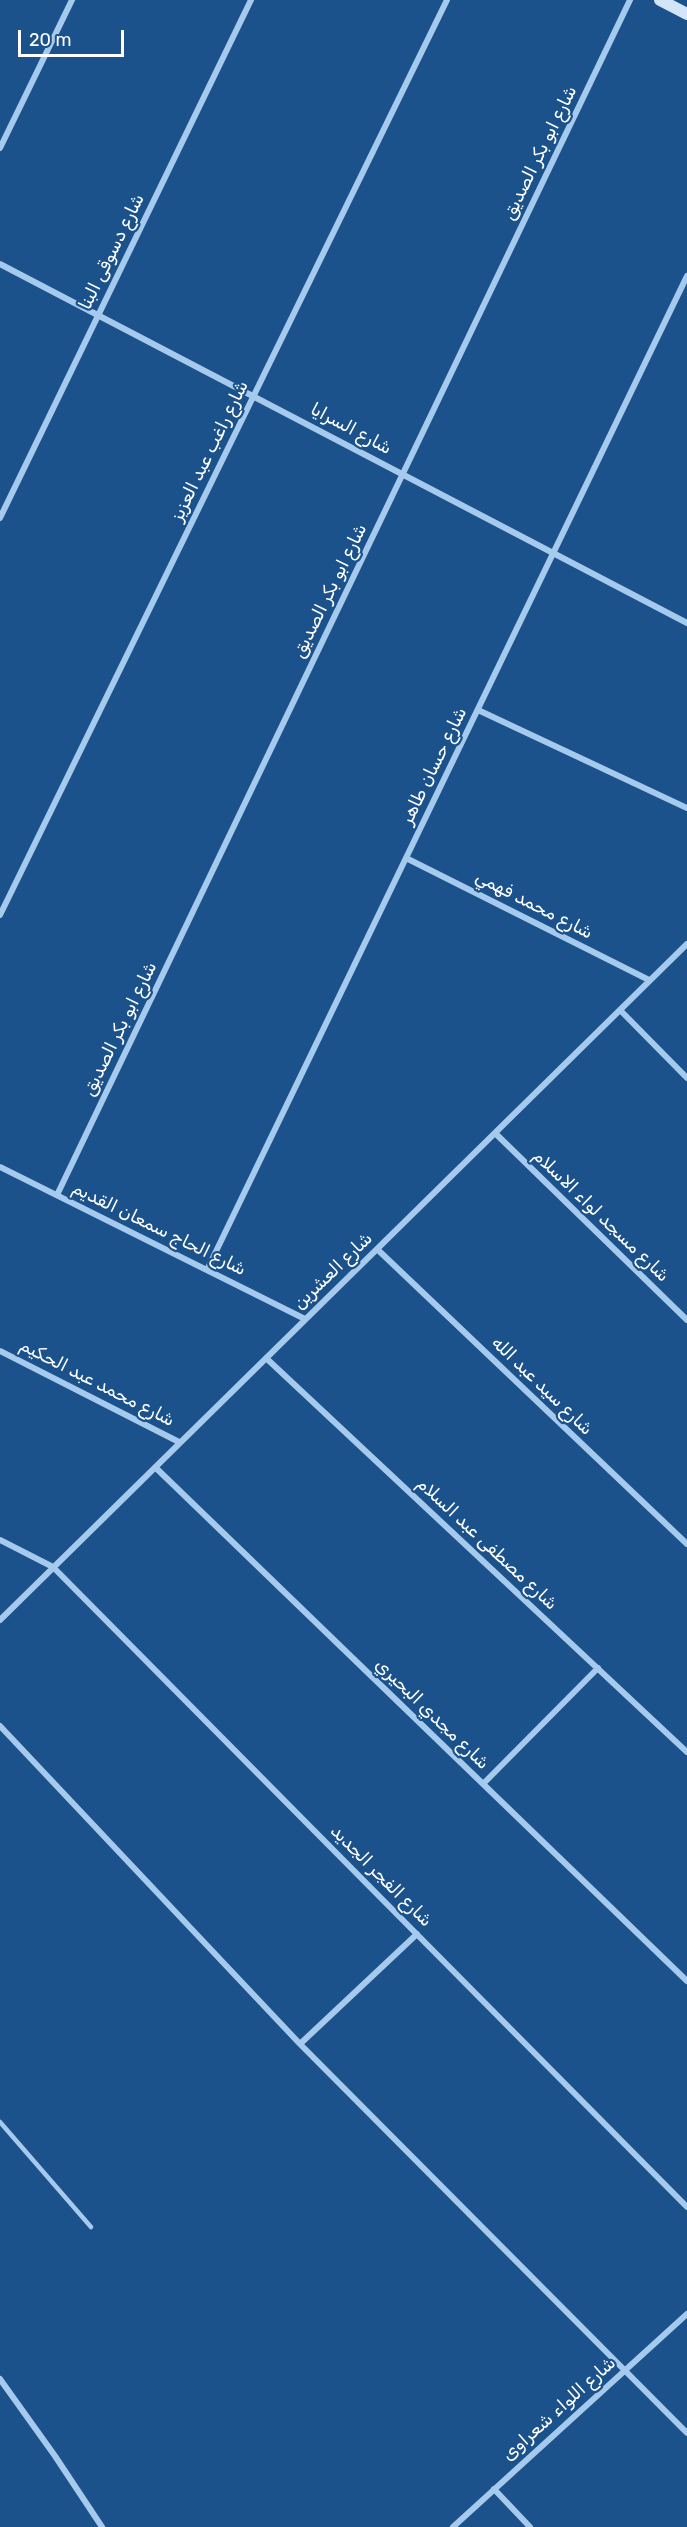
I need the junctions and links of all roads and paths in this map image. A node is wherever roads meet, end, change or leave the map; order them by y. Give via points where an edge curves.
1 (72, 0) edge
2 (251, 0) edge
3 (447, 0) edge
4 (630, 0) edge
5 (660, 0) edge
6 (687, 14) edge
7 (0, 148) edge
8 (0, 264) edge
9 (687, 276) edge
10 (98, 315) junction
11 (254, 396) junction
12 (403, 474) junction
13 (0, 518) edge
14 (553, 553) junction
15 (687, 622) edge
16 (478, 710) junction
17 (687, 808) edge
18 (406, 858) junction
19 (0, 915) edge
20 (687, 944) edge
21 (649, 980) junction
22 (620, 1010) junction
23 (687, 1078) edge
24 (495, 1133) junction
25 (0, 1167) edge
26 (57, 1195) junction
27 (377, 1249) junction
28 (207, 1270) junction
29 (305, 1319) junction
30 (687, 1320) edge
31 (0, 1351) edge
32 (266, 1358) junction
33 (179, 1442) junction
34 (156, 1468) junction
35 (0, 1540) edge
36 (687, 1544) edge
37 (53, 1567) junction
38 (0, 1620) edge
39 (598, 1668) junction
40 (0, 1726) edge
41 (687, 1752) edge
42 (483, 1784) junction
43 (417, 1934) junction
44 (687, 1981) edge
45 (300, 2044) junction
46 (0, 2122) edge
47 (687, 2207) edge
48 (91, 2227) dead end
49 (687, 2314) edge
50 (623, 2371) junction
51 (0, 2379) edge
52 (687, 2433) edge
53 (494, 2489) junction
54 (102, 2527) edge
55 (453, 2527) edge
56 (530, 2527) edge

1 - 7 street
2 - 10 street, شارع دسوقى البنا
3 - 11 street, شارع راغب عبد العزيز
4 - 12 street, شارع ابو بكر الصديق
5 - 6 street
8 - 10 street, شارع السرايا
9 - 14 street, شارع حسان طاهر
10 - 11 street, شارع السرايا
10 - 13 street, شارع دسوقى البنا
11 - 12 street, شارع السرايا
11 - 19 street, شارع راغب عبد العزيز
12 - 14 street, شارع السرايا
12 - 26 street, شارع ابو بكر الصديق
14 - 15 street, شارع السرايا
14 - 16 street, شارع حسان طاهر
16 - 17 street
16 - 18 street, شارع حسان طاهر
18 - 21 street, شارع محمد فهمي
18 - 28 street, شارع حسان طاهر
20 - 21 street, شارع العشرين
21 - 22 street, شارع العشرين
22 - 23 street
22 - 24 street, شارع العشرين
24 - 27 street, شارع العشرين
24 - 30 street, شارع مسجد لواء الاسلام
25 - 26 street, شارع الحاج سمعان القديم
26 - 28 street, شارع الحاج سمعان القديم
27 - 29 street, شارع العشرين
27 - 36 street, شارع سيد عبد الله
28 - 29 street, شارع الحاج سمعان القديم
29 - 32 street, شارع العشرين
31 - 33 street, شارع محمد عبد الحكيم
32 - 33 street, شارع العشرين
32 - 39 street, شارع مصطفى عبد السلام
33 - 34 street, شارع العشرين
34 - 37 street, شارع العشرين
34 - 42 street, شارع مجدي البحيري
35 - 37 street, شارع الفجر الجديد
37 - 38 street, شارع العشرين
37 - 43 street, شارع الفجر الجديد
39 - 41 street, شارع مصطفى عبد السلام
39 - 42 street
40 - 45 street
42 - 44 street, شارع مجدي البحيري
43 - 45 street
43 - 47 street, شارع الفجر الجديد
45 - 50 street
46 - 48 lane
49 - 50 street, شارع اللواء شعراوى
50 - 52 street
50 - 53 street, شارع اللواء شعراوى
51 - 54 street
53 - 55 street, شارع اللواء شعراوى
53 - 56 street

